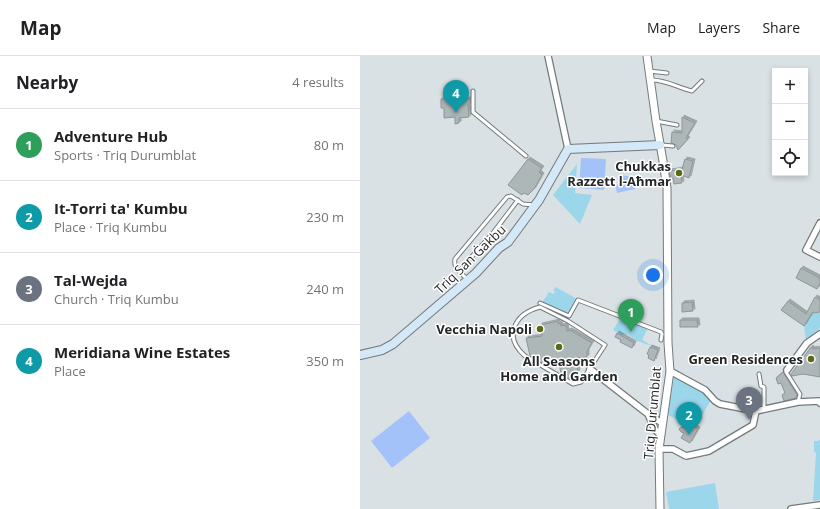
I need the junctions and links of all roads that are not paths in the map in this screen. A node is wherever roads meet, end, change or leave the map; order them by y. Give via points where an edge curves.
1 (548, 56) edge
2 (648, 56) edge
3 (649, 72) junction
4 (667, 73) dead end
5 (651, 80) junction
6 (702, 81) dead end
7 (473, 91) dead end
8 (656, 121) junction
9 (677, 125) dead end
10 (660, 145) junction
11 (673, 146) dead end
12 (568, 149) junction
13 (526, 156) dead end
14 (518, 200) junction
15 (536, 204) junction
16 (820, 223) edge
17 (820, 257) edge
18 (459, 271) junction
19 (468, 280) junction
20 (540, 303) dead end
21 (820, 334) edge
22 (661, 340) dead end
23 (360, 355) edge
24 (590, 369) junction
25 (790, 369) joint
26 (670, 371) junction
27 (759, 374) dead end
28 (798, 402) junction
29 (820, 402) edge
30 (764, 409) junction
31 (756, 410) junction
32 (648, 414) junction
33 (662, 423) junction
34 (661, 436) junction
35 (659, 449) junction
36 (820, 505) edge
37 (660, 509) edge
38 (791, 509) edge

1 - 12 street
2 - 3 street, Triq Durumblat
3 - 4 lane
3 - 5 street, Triq Durumblat
5 - 6 lane via 672,83 692,90
5 - 8 street, Triq Durumblat
7 - 13 lane via 473,112
8 - 9 lane
8 - 10 street, Triq Durumblat
10 - 11 lane
10 - 12 main road
10 - 26 street, Triq Durumblat via 667,188
12 - 15 main road, Triq San Ġakbu
14 - 15 lane via 527,205
14 - 18 lane
14 - 18 lane via 512,196 507,197 459,252 454,264
15 - 19 main road, Triq San Ġakbu via 508,242
16 - 17 street via 806,250
18 - 19 lane
19 - 23 main road, Triq San Ġakbu via 393,344 376,352
20 - 22 lane via 569,316 578,300 661,332
21 - 25 street via 807,343
24 - 24 lane via 581,382 573,384 525,356 514,342 515,323 529,310 540,307 568,321 605,346
24 - 32 street
25 - 28 lane via 800,394
26 - 31 street via 705,390 718,403
26 - 33 street, Triq Durumblat
27 - 30 lane via 761,386 764,387
28 - 29 street
28 - 30 street
30 - 31 street
31 - 35 street via 753,425 709,451 686,456 673,449
32 - 33 street
32 - 34 street
33 - 34 street, Triq Durumblat
34 - 35 street, Triq Durumblat
35 - 37 street, Triq Durumblat
36 - 38 street

